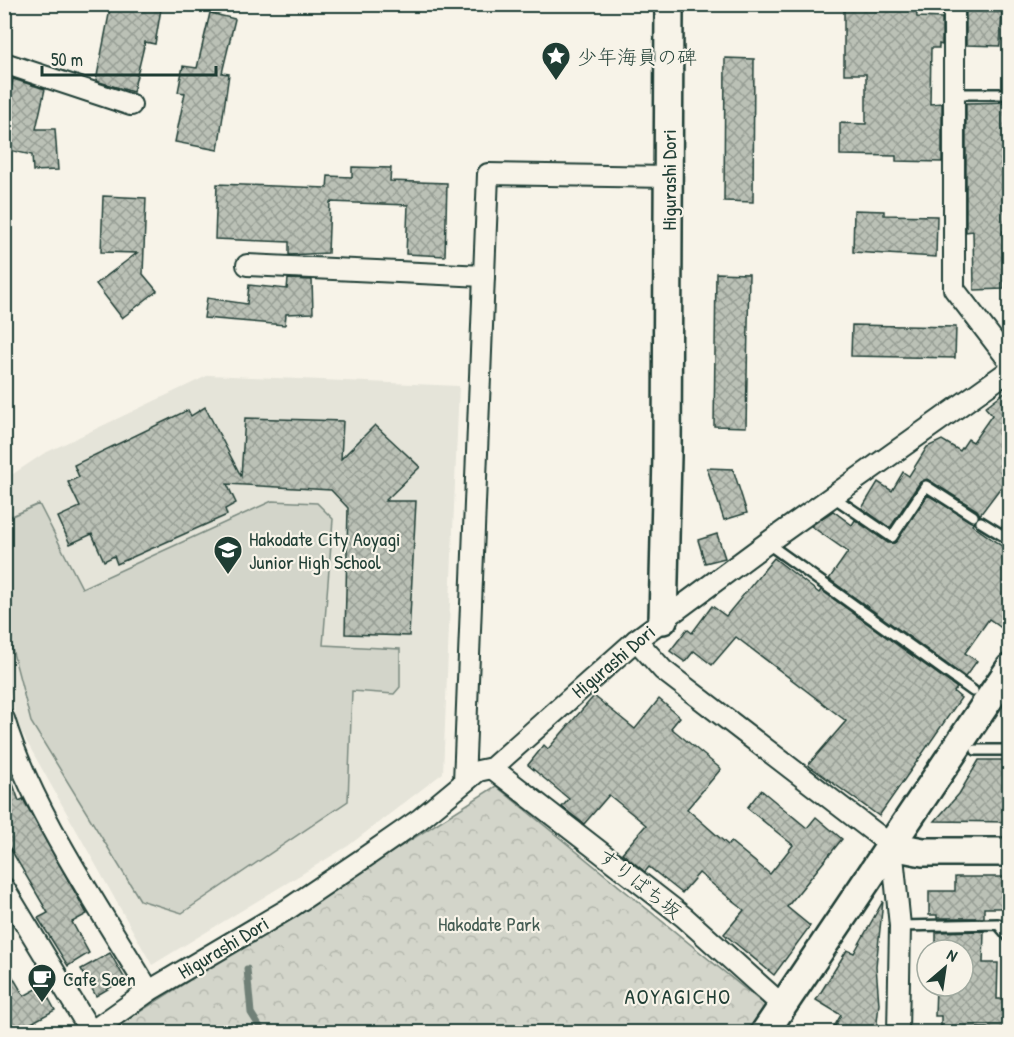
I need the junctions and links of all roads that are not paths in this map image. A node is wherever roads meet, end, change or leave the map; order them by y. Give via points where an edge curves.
1 (669, 4) edge
2 (954, 4) edge
3 (4, 63) edge
4 (954, 94) junction
5 (1010, 94) edge
6 (131, 105) dead end
7 (669, 177) junction
8 (247, 265) dead end
9 (484, 276) junction
10 (1010, 362) edge
11 (1010, 370) edge
12 (832, 496) junction
13 (1010, 540) edge
14 (766, 543) junction
15 (663, 620) junction
16 (636, 640) junction
17 (1010, 668) edge
18 (973, 691) dead end
19 (4, 719) edge
20 (976, 750) dead end
21 (1010, 750) edge
22 (492, 768) junction
23 (464, 782) junction
24 (892, 846) junction
25 (1010, 852) edge
26 (4, 888) edge
27 (900, 926) junction
28 (1010, 938) edge
29 (149, 991) junction
30 (783, 1006) junction
31 (91, 1032) edge
32 (765, 1032) edge
33 (898, 1032) edge

1 - 7 street, Higurashi Dori
2 - 4 street
3 - 6 street
4 - 5 lane
4 - 10 street via 954,289
7 - 9 street via 488,174
7 - 15 street, Higurashi Dori
8 - 9 street
9 - 23 street
11 - 12 street
12 - 13 lane via 892,537 926,486
12 - 14 street
14 - 15 street
14 - 18 lane
15 - 16 street, Higurashi Dori
16 - 22 street, Higurashi Dori
16 - 24 street via 663,670
17 - 24 street
19 - 29 street via 14,749 52,826
20 - 21 lane
22 - 23 street, Higurashi Dori via 478,771
22 - 30 street, すりばち坂 via 684,918
23 - 29 street, Higurashi Dori via 420,819 288,909
24 - 25 street via 923,852
24 - 27 street
24 - 30 street
26 - 31 street
27 - 28 lane via 998,924
27 - 33 street
29 - 31 street, Higurashi Dori
30 - 32 street

